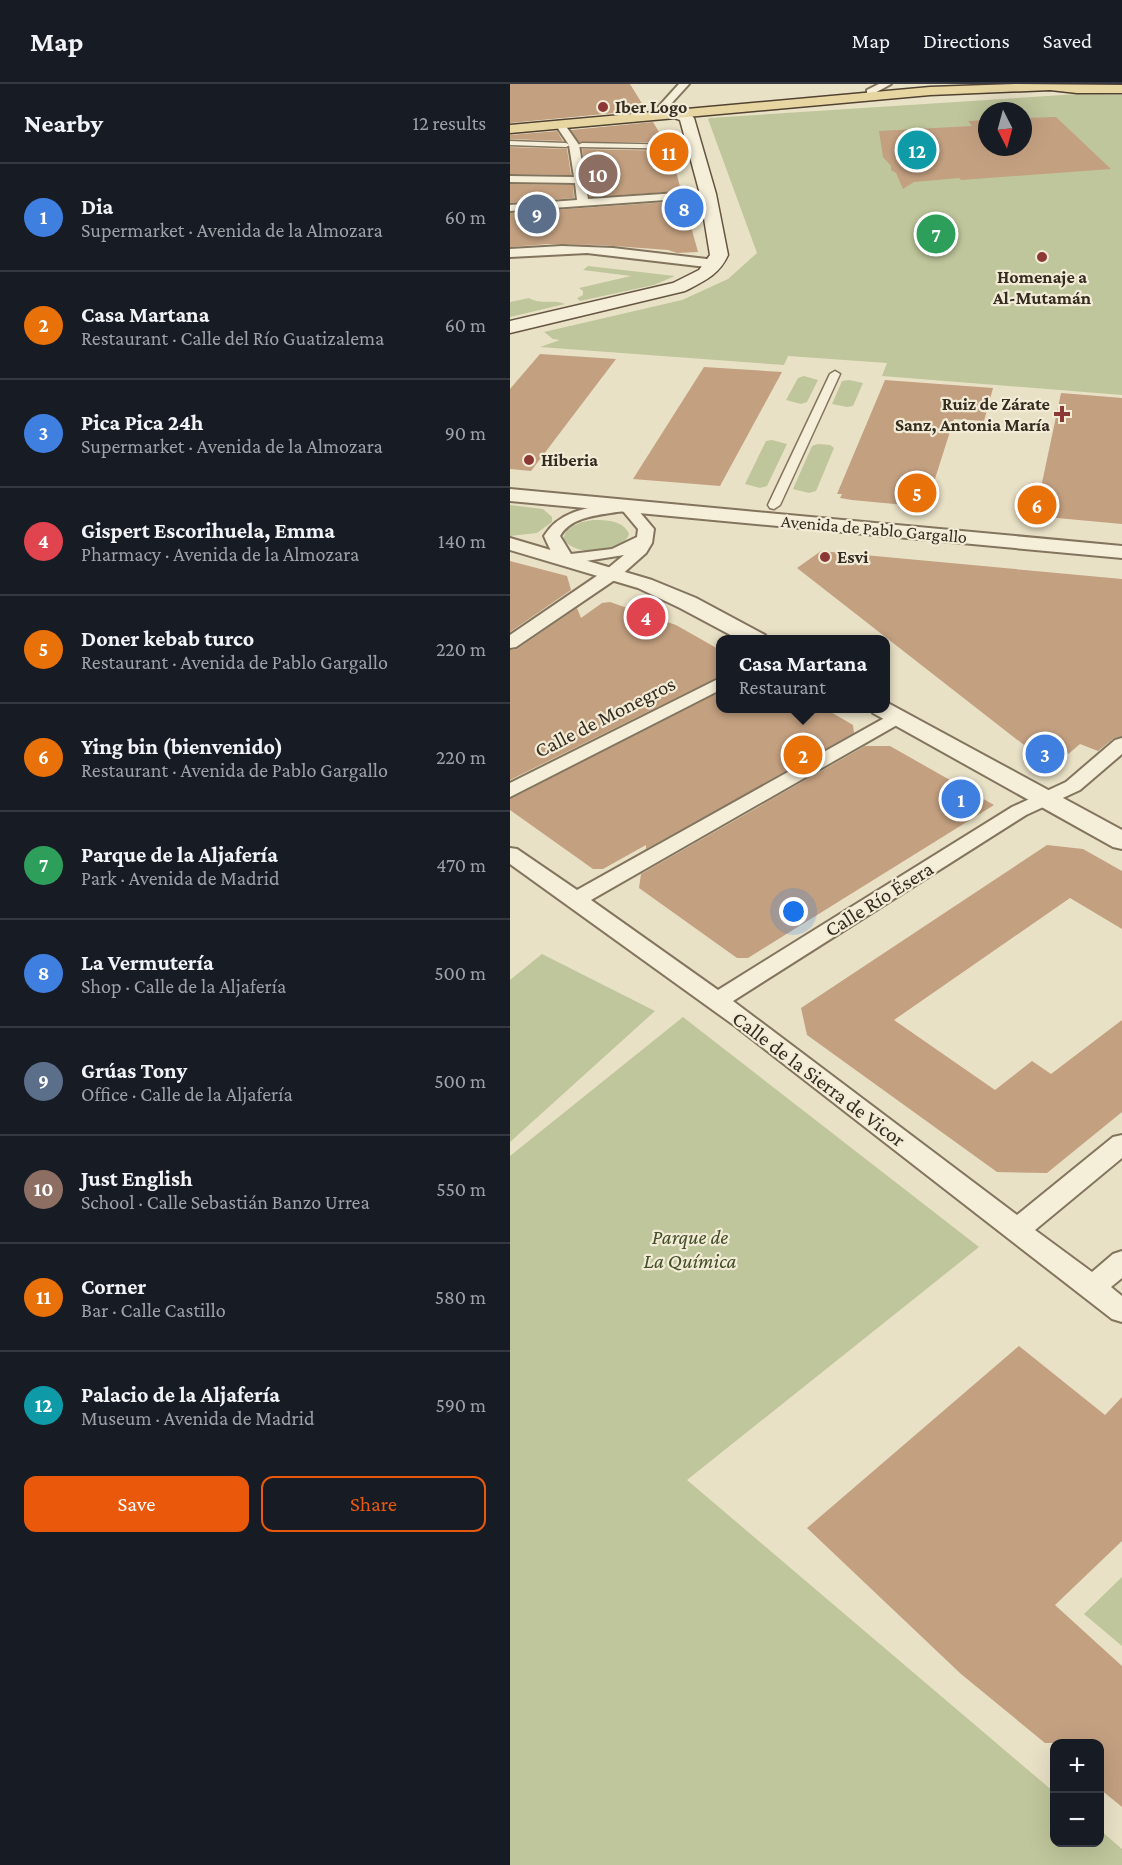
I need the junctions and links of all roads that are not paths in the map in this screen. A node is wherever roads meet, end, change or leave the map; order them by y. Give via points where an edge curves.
1 (684, 84) edge
2 (885, 84) edge
3 (938, 84) edge
4 (1030, 84) edge
5 (1046, 87) junction
6 (1120, 89) edge
7 (870, 92) junction
8 (664, 110) junction
9 (682, 114) junction
10 (510, 122) edge
11 (560, 124) junction
12 (510, 129) edge
13 (510, 143) edge
14 (566, 145) dead end
15 (582, 145) dead end
16 (694, 147) junction
17 (510, 179) edge
18 (579, 180) junction
19 (708, 194) junction
20 (583, 203) junction
21 (510, 208) edge
22 (510, 253) edge
23 (716, 264) junction
24 (510, 327) edge
25 (835, 374) dead end
26 (510, 495) edge
27 (774, 505) dead end
28 (627, 506) junction
29 (645, 539) junction
30 (510, 544) edge
31 (1122, 552) edge
32 (567, 559) junction
33 (613, 573) junction
34 (749, 635) edge
35 (510, 643) edge
36 (716, 685) edge
37 (889, 713) edge
38 (1122, 744) edge
39 (510, 791) edge
40 (1044, 798) junction
41 (1122, 841) edge
42 (510, 854) edge
43 (577, 899) junction
44 (717, 1001) junction
45 (1122, 1144) edge
46 (1017, 1230) junction
47 (1122, 1262) edge
48 (1092, 1288) junction
49 (1122, 1311) edge

1 - 8 street
2 - 7 street
3 - 7 main road
4 - 5 main road
5 - 6 main road
5 - 9 main road via 940,91
7 - 8 main road
8 - 9 main road
8 - 10 main road
9 - 11 main road
9 - 16 main road via 687,118
11 - 12 main road
11 - 18 street via 574,145
13 - 14 street
15 - 16 street
16 - 19 main road
17 - 18 street
18 - 20 street
19 - 20 street
19 - 23 main road via 718,250
20 - 21 street
22 - 23 street via 590,249
23 - 24 main road via 697,279 673,289
25 - 27 street
26 - 28 street, Avenida de Pablo Gargallo
28 - 29 street via 645,525
28 - 31 street, Avenida de Pablo Gargallo
28 - 32 street via 572,518 558,526 553,541
29 - 32 street via 616,553
29 - 33 street via 636,554
30 - 32 street
32 - 33 street
33 - 34 street via 687,603
33 - 35 street
36 - 39 street, Calle de Monegros
37 - 40 street
37 - 43 street
38 - 40 street, Calle Río Ésera via 1073,786
40 - 41 street
40 - 44 street, Calle Río Ésera
42 - 43 street, Calle de la Sierra de Vicor
43 - 44 street, Calle de la Sierra de Vicor
44 - 46 street, Calle de la Sierra de Vicor
45 - 46 street
46 - 48 street, Calle de la Sierra de Vicor
47 - 48 street
48 - 49 street, Calle de la Sierra de Vicor

